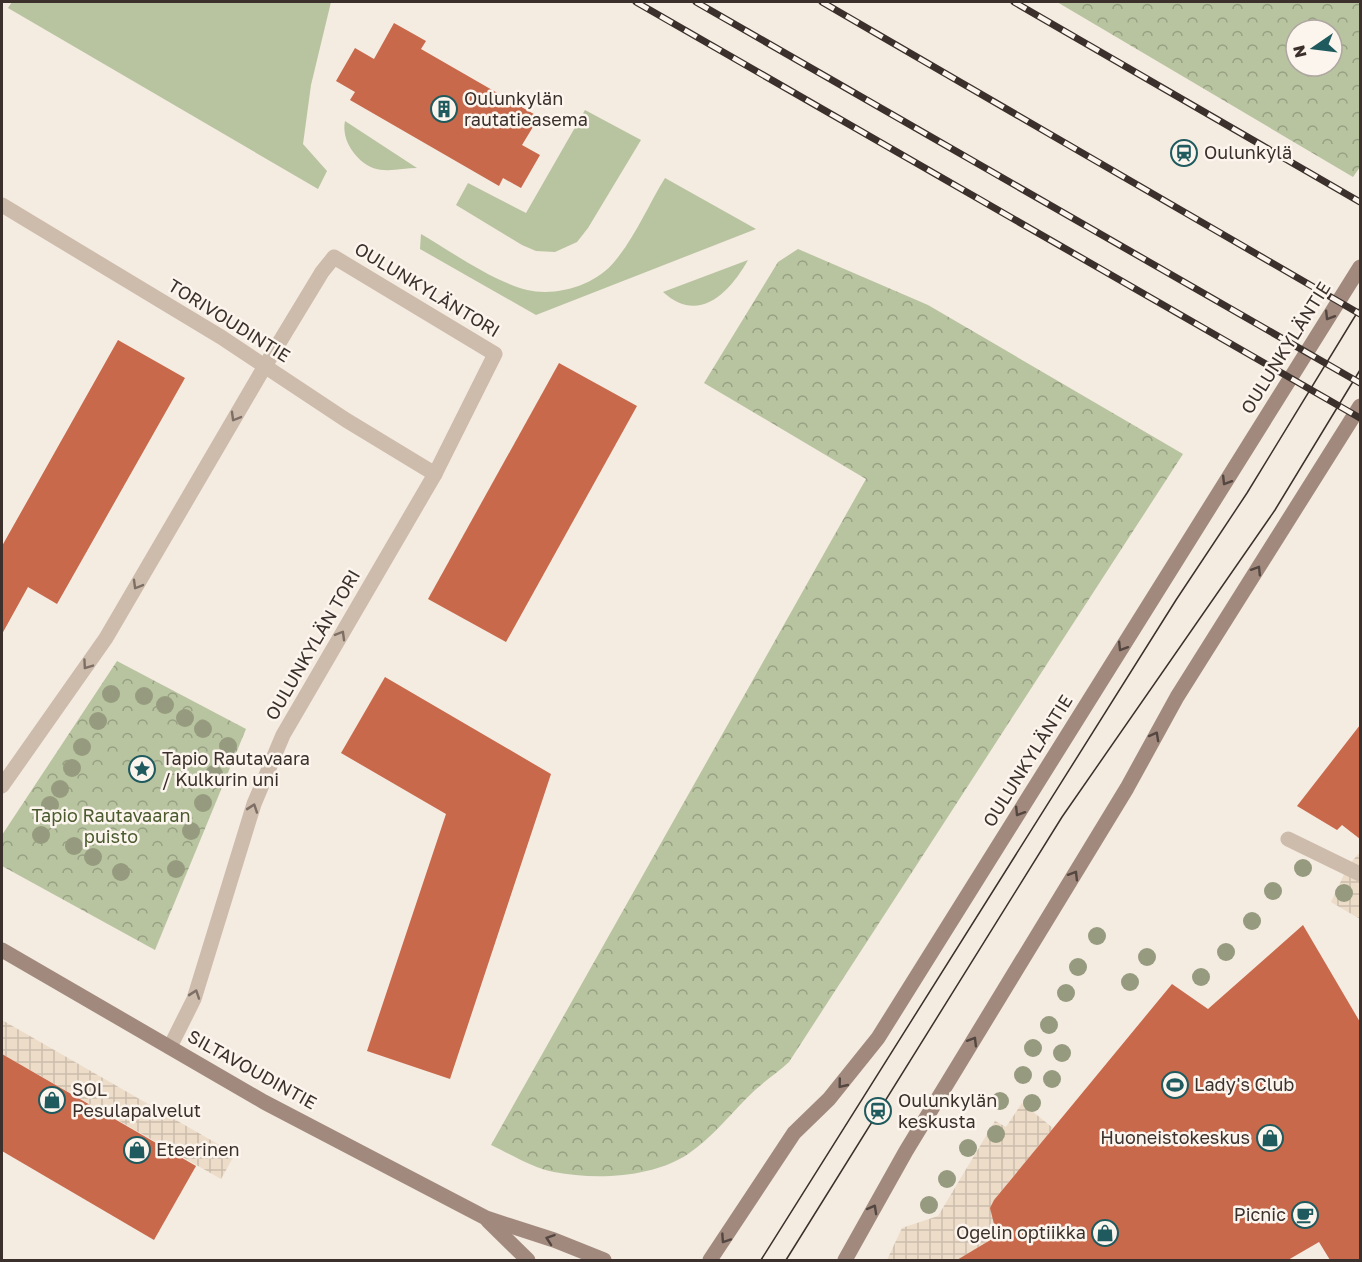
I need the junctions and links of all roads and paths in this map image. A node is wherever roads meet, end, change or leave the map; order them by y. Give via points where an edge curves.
1 (2, 205) edge
2 (1360, 267) edge
3 (264, 366) junction
4 (1360, 406) edge
5 (435, 474) junction
6 (2, 786) edge
7 (1288, 839) dead end
8 (1360, 874) edge
9 (2, 950) edge
10 (170, 1047) junction
11 (486, 1218) junction
12 (528, 1260) edge
13 (604, 1260) edge
14 (710, 1260) edge
15 (845, 1260) edge

1 - 3 street, TORIVOUDINTIE
2 -> 14 main road, OULUNKYLÄNTIE via 878,1038 829,1099 794,1133
3 - 5 street, TORIVOUDINTIE
3 - 5 street, OULUNKYLÄNTORI via 334,257 495,354
3 -> 6 street via 106,638
15 -> 4 main road via 906,1151 1127,788 1177,697
10 -> 5 street, OULUNKYLÄN TORI via 195,999 255,804 283,735
7 - 8 street
9 - 10 main road, SILTAVOUDINTIE
10 - 11 main road, SILTAVOUDINTIE via 264,1102
11 - 12 main road, SILTAVOUDINTIE
13 -> 11 main road, SILTAVOUDINTIE

